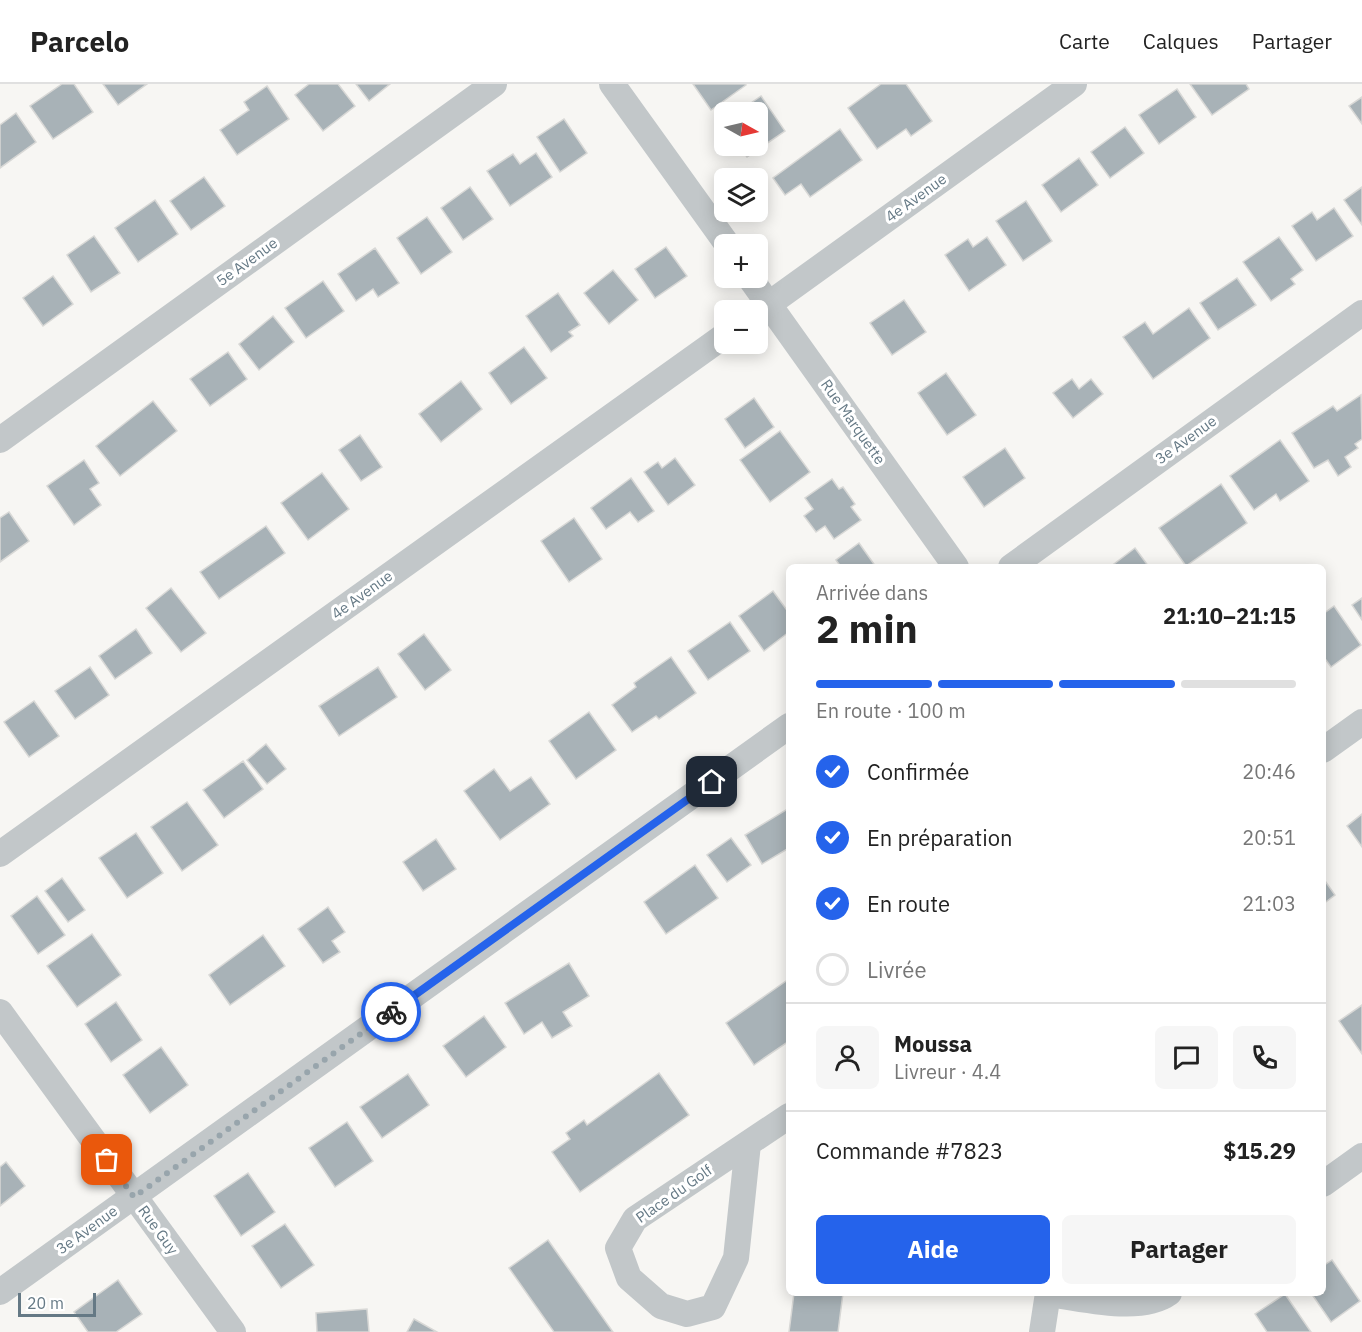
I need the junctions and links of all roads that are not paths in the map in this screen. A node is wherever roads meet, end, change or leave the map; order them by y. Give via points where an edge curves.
1 (494, 84) edge
2 (612, 84) edge
3 (1074, 84) edge
4 (720, 234) edge
5 (768, 304) edge
6 (1362, 313) edge
7 (768, 315) edge
8 (714, 343) edge
9 (0, 440) edge
10 (954, 564) edge
11 (1015, 564) edge
12 (1362, 722) edge
13 (786, 728) edge
14 (1326, 748) edge
15 (0, 854) edge
16 (0, 1012) edge
17 (786, 1118) edge
18 (748, 1144) junction
19 (1362, 1156) edge
20 (1326, 1182) edge
21 (134, 1197) junction
22 (0, 1292) edge
23 (1048, 1296) edge
24 (1072, 1296) edge
25 (1166, 1296) edge
26 (233, 1332) edge
27 (1042, 1332) edge

1 - 9 street, 5e Avenue
2 - 4 street
3 - 5 street, 4e Avenue
6 - 11 street, 3e Avenue
7 - 10 street, Rue Marquette
8 - 15 street, 4e Avenue
12 - 14 street
13 - 21 street, 3e Avenue
16 - 21 street, Rue Guy
17 - 18 street, Place du Golf
18 - 18 street, Place du Golf via 634,1219 618,1248 629,1278 661,1306 687,1314 712,1307 736,1258
19 - 20 street
21 - 22 street, 3e Avenue
21 - 26 street, Rue Guy
23 - 27 street
24 - 25 street via 1137,1304

